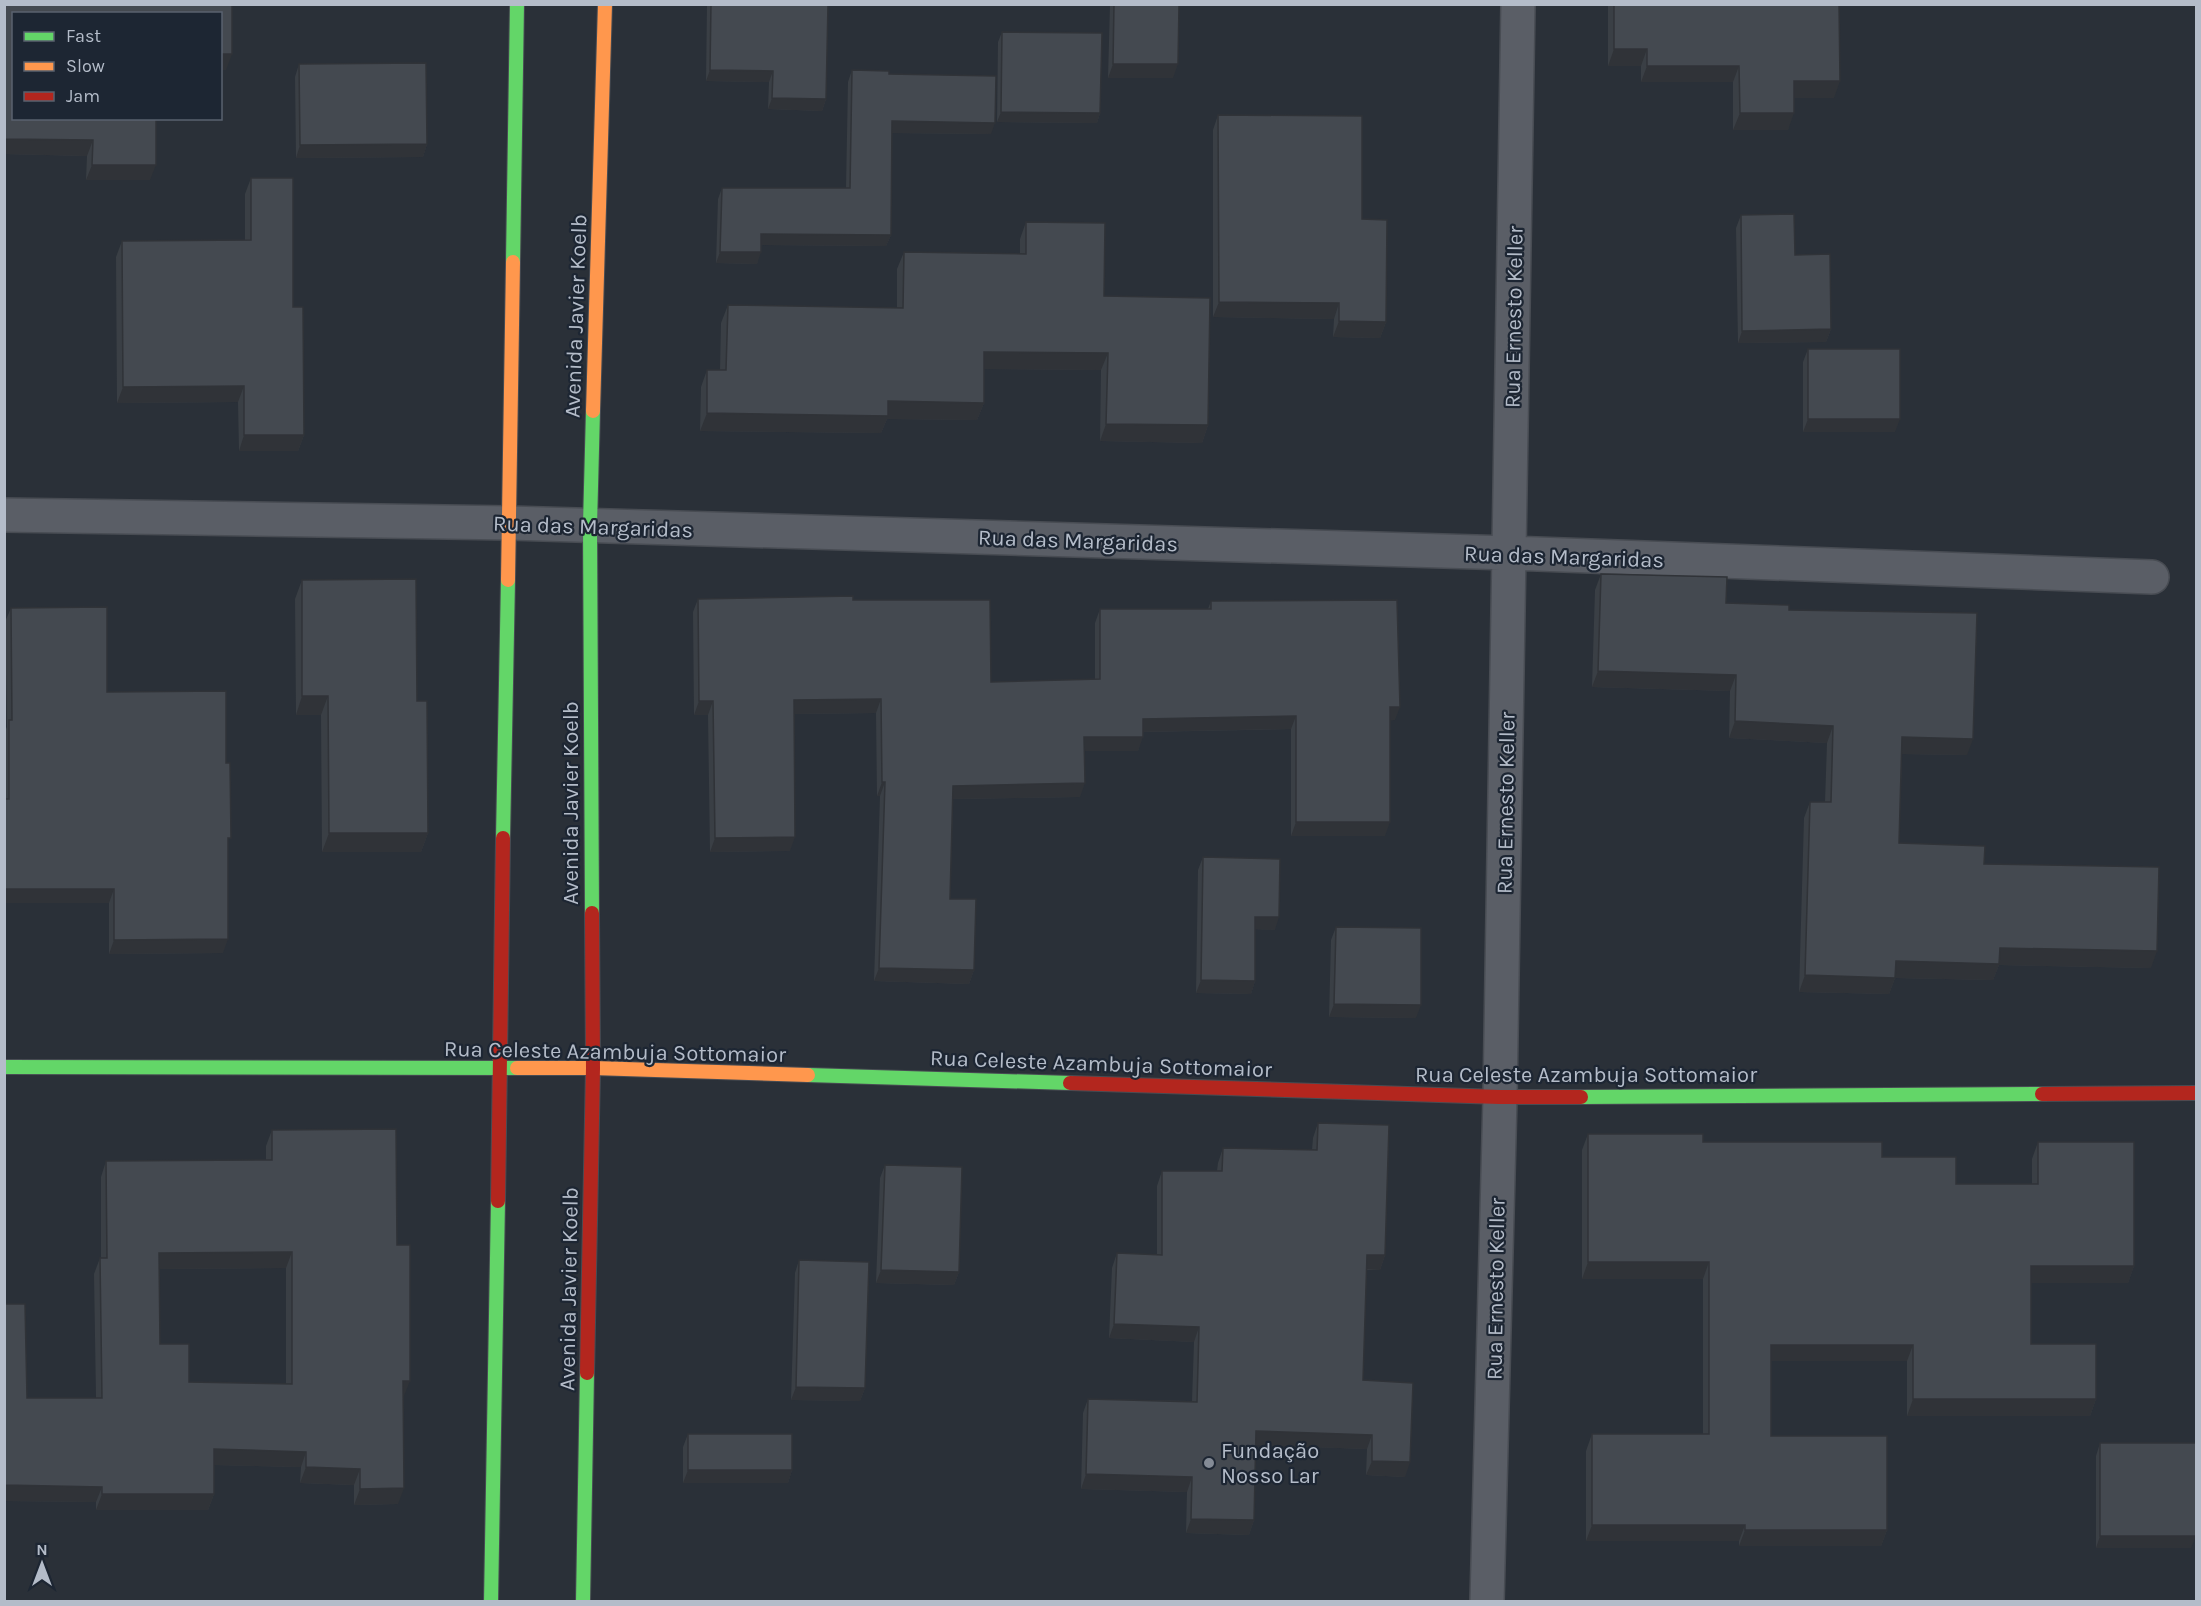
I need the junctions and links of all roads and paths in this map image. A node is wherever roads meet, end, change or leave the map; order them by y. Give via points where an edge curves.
1 (517, 4) edge
2 (605, 4) edge
3 (1518, 4) edge
4 (4, 515) edge
5 (510, 523) junction
6 (590, 525) junction
7 (1509, 553) junction
8 (2152, 577) dead end
9 (4, 1067) edge
10 (593, 1068) junction
11 (499, 1069) junction
12 (2196, 1093) edge
13 (1500, 1097) junction
14 (491, 1602) edge
15 (583, 1602) edge
16 (1487, 1602) edge

1 - 5 street
2 - 6 street, Avenida Javier Koelb
3 - 7 street, Rua Ernesto Keller
4 - 5 street, Rua das Margaridas
5 - 6 street, Rua das Margaridas
5 - 11 street
6 - 7 street, Rua das Margaridas
6 - 10 street, Avenida Javier Koelb
7 - 8 street, Rua das Margaridas
7 - 13 street, Rua Ernesto Keller
9 - 11 street, Rua Celeste Azambuja Sottomaior
10 - 11 street, Rua Celeste Azambuja Sottomaior
10 - 13 street, Rua Celeste Azambuja Sottomaior
10 - 15 street, Avenida Javier Koelb
11 - 14 street
12 - 13 street, Rua Celeste Azambuja Sottomaior
13 - 16 street, Rua Ernesto Keller

